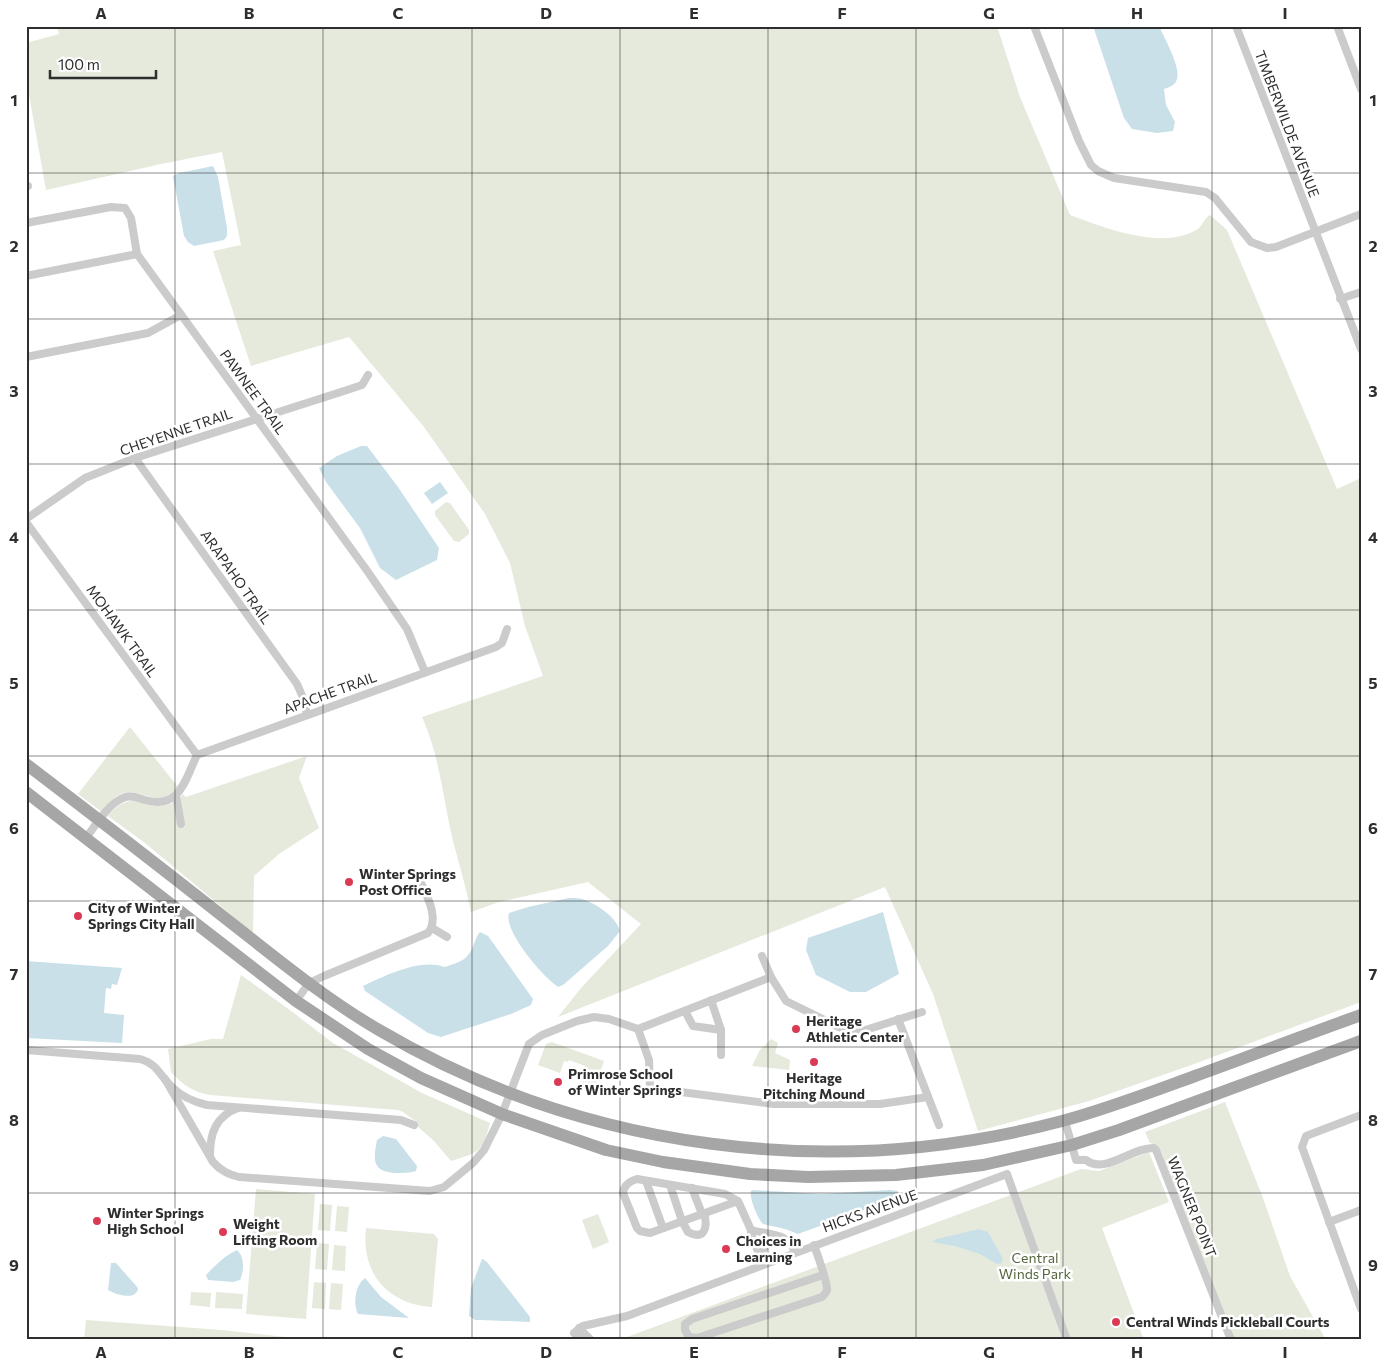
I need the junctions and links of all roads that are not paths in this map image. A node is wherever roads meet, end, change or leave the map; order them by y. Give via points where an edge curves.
1 (1034, 26) edge
2 (1236, 26) edge
3 (1337, 26) edge
4 (1361, 89) edge
5 (1361, 214) edge
6 (26, 223) edge
7 (1314, 232) junction
8 (137, 254) junction
9 (26, 276) edge
10 (1361, 292) edge
11 (1340, 300) junction
12 (181, 315) junction
13 (1361, 349) edge
14 (26, 357) edge
15 (368, 375) dead end
16 (257, 418) junction
17 (135, 458) junction
18 (26, 521) edge
19 (507, 629) dead end
20 (425, 672) junction
21 (307, 715) junction
22 (197, 755) junction
23 (26, 764) edge
24 (26, 792) edge
25 (176, 796) junction
26 (100, 820) junction
27 (181, 824) dead end
28 (86, 838) junction
29 (417, 874) dead end
30 (432, 928) junction
31 (447, 937) dead end
32 (762, 956) dead end
33 (771, 977) junction
34 (309, 983) junction
35 (710, 1000) junction
36 (296, 1001) junction
37 (684, 1011) junction
38 (922, 1012) dead end
39 (1361, 1015) edge
40 (898, 1019) junction
41 (638, 1029) junction
42 (721, 1030) junction
43 (1361, 1041) edge
44 (26, 1050) edge
45 (721, 1055) dead end
46 (164, 1080) junction
47 (510, 1093) junction
48 (928, 1097) junction
49 (240, 1108) junction
50 (502, 1114) junction
51 (1361, 1116) edge
52 (1065, 1121) junction
53 (414, 1125) dead end
54 (939, 1125) dead end
55 (1072, 1145) junction
56 (210, 1157) junction
57 (646, 1181) junction
58 (670, 1185) junction
59 (944, 1187) dead end
60 (692, 1188) junction
61 (947, 1196) junction
62 (738, 1201) junction
63 (1361, 1210) edge
64 (703, 1214) junction
65 (682, 1221) junction
66 (1329, 1222) junction
67 (663, 1228) junction
68 (751, 1230) junction
69 (776, 1236) junction
70 (814, 1245) junction
71 (795, 1252) junction
72 (760, 1255) junction
73 (763, 1264) junction
74 (823, 1275) junction
75 (1361, 1309) edge
76 (577, 1330) junction
77 (583, 1340) edge
78 (591, 1340) edge
79 (1067, 1340) edge
80 (1230, 1340) edge

1 - 7 street via 1079,141 1091,165 1098,171 1114,178 1206,192 1215,198 1251,242 1267,248
2 - 7 street, TIMBERWILDE AVENUE
3 - 4 street
5 - 7 street
6 - 8 street, PAWNEE TRAIL via 111,207 125,208 131,218
7 - 11 street, TIMBERWILDE AVENUE
8 - 9 street
8 - 12 street, PAWNEE TRAIL
10 - 11 street
11 - 13 street, TIMBERWILDE AVENUE
12 - 14 street via 148,333
12 - 16 street, PAWNEE TRAIL
15 - 16 street, CHEYENNE TRAIL via 362,385
16 - 17 street, CHEYENNE TRAIL
16 - 20 street, PAWNEE TRAIL via 407,630
17 - 18 street, CHEYENNE TRAIL via 85,478
17 - 21 street, ARAPAHO TRAIL via 296,684
18 - 22 street, MOHAWK TRAIL
19 - 20 street, APACHE TRAIL via 502,643 496,647
20 - 21 street, APACHE TRAIL
21 - 22 street, APACHE TRAIL
22 - 25 street
23 - 26 main road
24 - 28 main road
25 - 26 street via 153,802 123,797
25 - 27 street
26 - 28 street
26 - 34 main road
28 - 36 main road
29 - 30 street via 432,910
30 - 31 street
30 - 34 street via 421,938
32 - 33 street
33 - 35 street
33 - 40 street via 786,1001 853,1034
34 - 36 street
34 - 47 main road via 354,1015 405,1044 456,1071
35 - 37 street
35 - 42 street
36 - 50 main road via 343,1034 395,1064
37 - 41 street
37 - 42 street via 693,1026
38 - 40 street
39 - 52 main road
40 - 48 street
41 - 47 street via 594,1017 542,1035 529,1044
41 - 48 street via 649,1060 650,1088 773,1104 880,1104
42 - 45 street
43 - 55 main road
44 - 46 street via 140,1059 156,1066
46 - 49 street via 194,1102
46 - 56 street
47 - 50 street
47 - 52 main road via 638,1132 695,1143 780,1152 919,1148 990,1138
48 - 54 street
49 - 53 street via 401,1120
49 - 56 street via 222,1116 216,1124
50 - 55 main road via 606,1150 721,1171 779,1176 924,1173 983,1165
50 - 56 street via 491,1139 473,1163 444,1187 430,1192 239,1177 218,1168
51 - 66 street via 1306,1136 1302,1148
52 - 55 street
55 - 80 street, WAGNER POINT via 1076,1160 1098,1165 1143,1148 1156,1150
57 - 58 street
57 - 67 street
57 - 67 street via 628,1183 623,1193 640,1231 650,1233
58 - 60 street
58 - 65 street
59 - 61 street
60 - 62 street via 725,1194
60 - 64 street
61 - 70 street, HICKS AVENUE
61 - 79 street, HICKS AVENUE via 1007,1174
62 - 64 street
62 - 68 street
63 - 66 street
64 - 65 street
64 - 65 street via 706,1228 697,1234 688,1232
65 - 67 street
66 - 75 street
68 - 69 street
68 - 72 street
69 - 71 street via 786,1238
69 - 72 street via 769,1240
70 - 71 street, HICKS AVENUE
70 - 74 street
71 - 73 street, HICKS AVENUE
72 - 73 street
73 - 76 street, HICKS AVENUE via 627,1316 582,1326
74 - 74 street via 827,1290 822,1297 697,1338 686,1333 685,1324 692,1319
76 - 77 street
76 - 78 street

